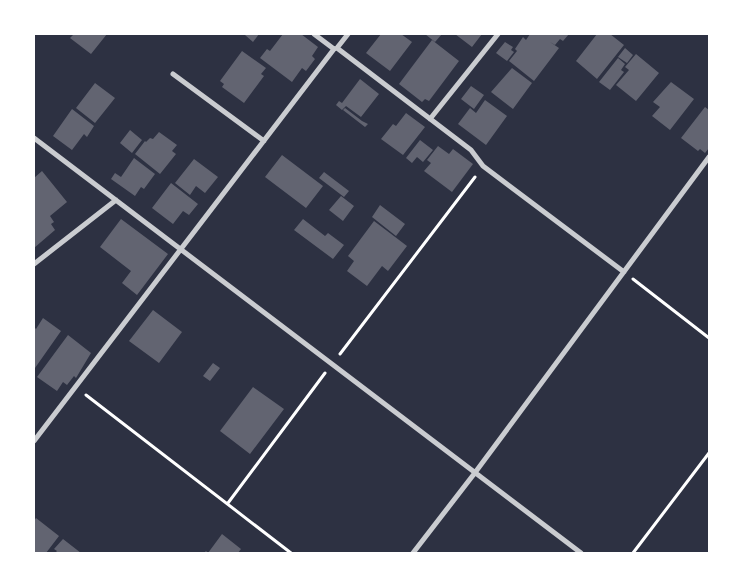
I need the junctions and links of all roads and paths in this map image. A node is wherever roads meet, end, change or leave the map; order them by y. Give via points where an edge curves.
1 (314, 34) edge
2 (348, 34) edge
3 (498, 34) edge
4 (336, 49) junction
5 (173, 74) dead end
6 (430, 119) junction
7 (34, 138) edge
8 (264, 141) junction
9 (709, 157) edge
10 (483, 166) junction
11 (116, 200) junction
12 (180, 249) junction
13 (34, 264) edge
14 (624, 272) junction
15 (709, 338) edge
16 (332, 365) junction
17 (75, 387) junction
18 (34, 441) edge
19 (709, 453) edge
20 (474, 474) junction
21 (228, 503) junction
22 (291, 553) edge
23 (413, 553) edge
24 (581, 553) edge
25 (633, 553) edge

1 - 4 street
2 - 4 street
3 - 6 street
4 - 6 street
4 - 8 street
5 - 8 street
6 - 10 street via 471,150
7 - 11 street
8 - 12 street
9 - 14 street
10 - 14 street
10 - 16 path
11 - 12 street
11 - 13 street
12 - 16 street
12 - 17 street
14 - 15 path
14 - 20 street
16 - 20 street
16 - 21 path
17 - 18 street
17 - 21 path
19 - 25 path
20 - 23 street
20 - 24 street
21 - 22 path

